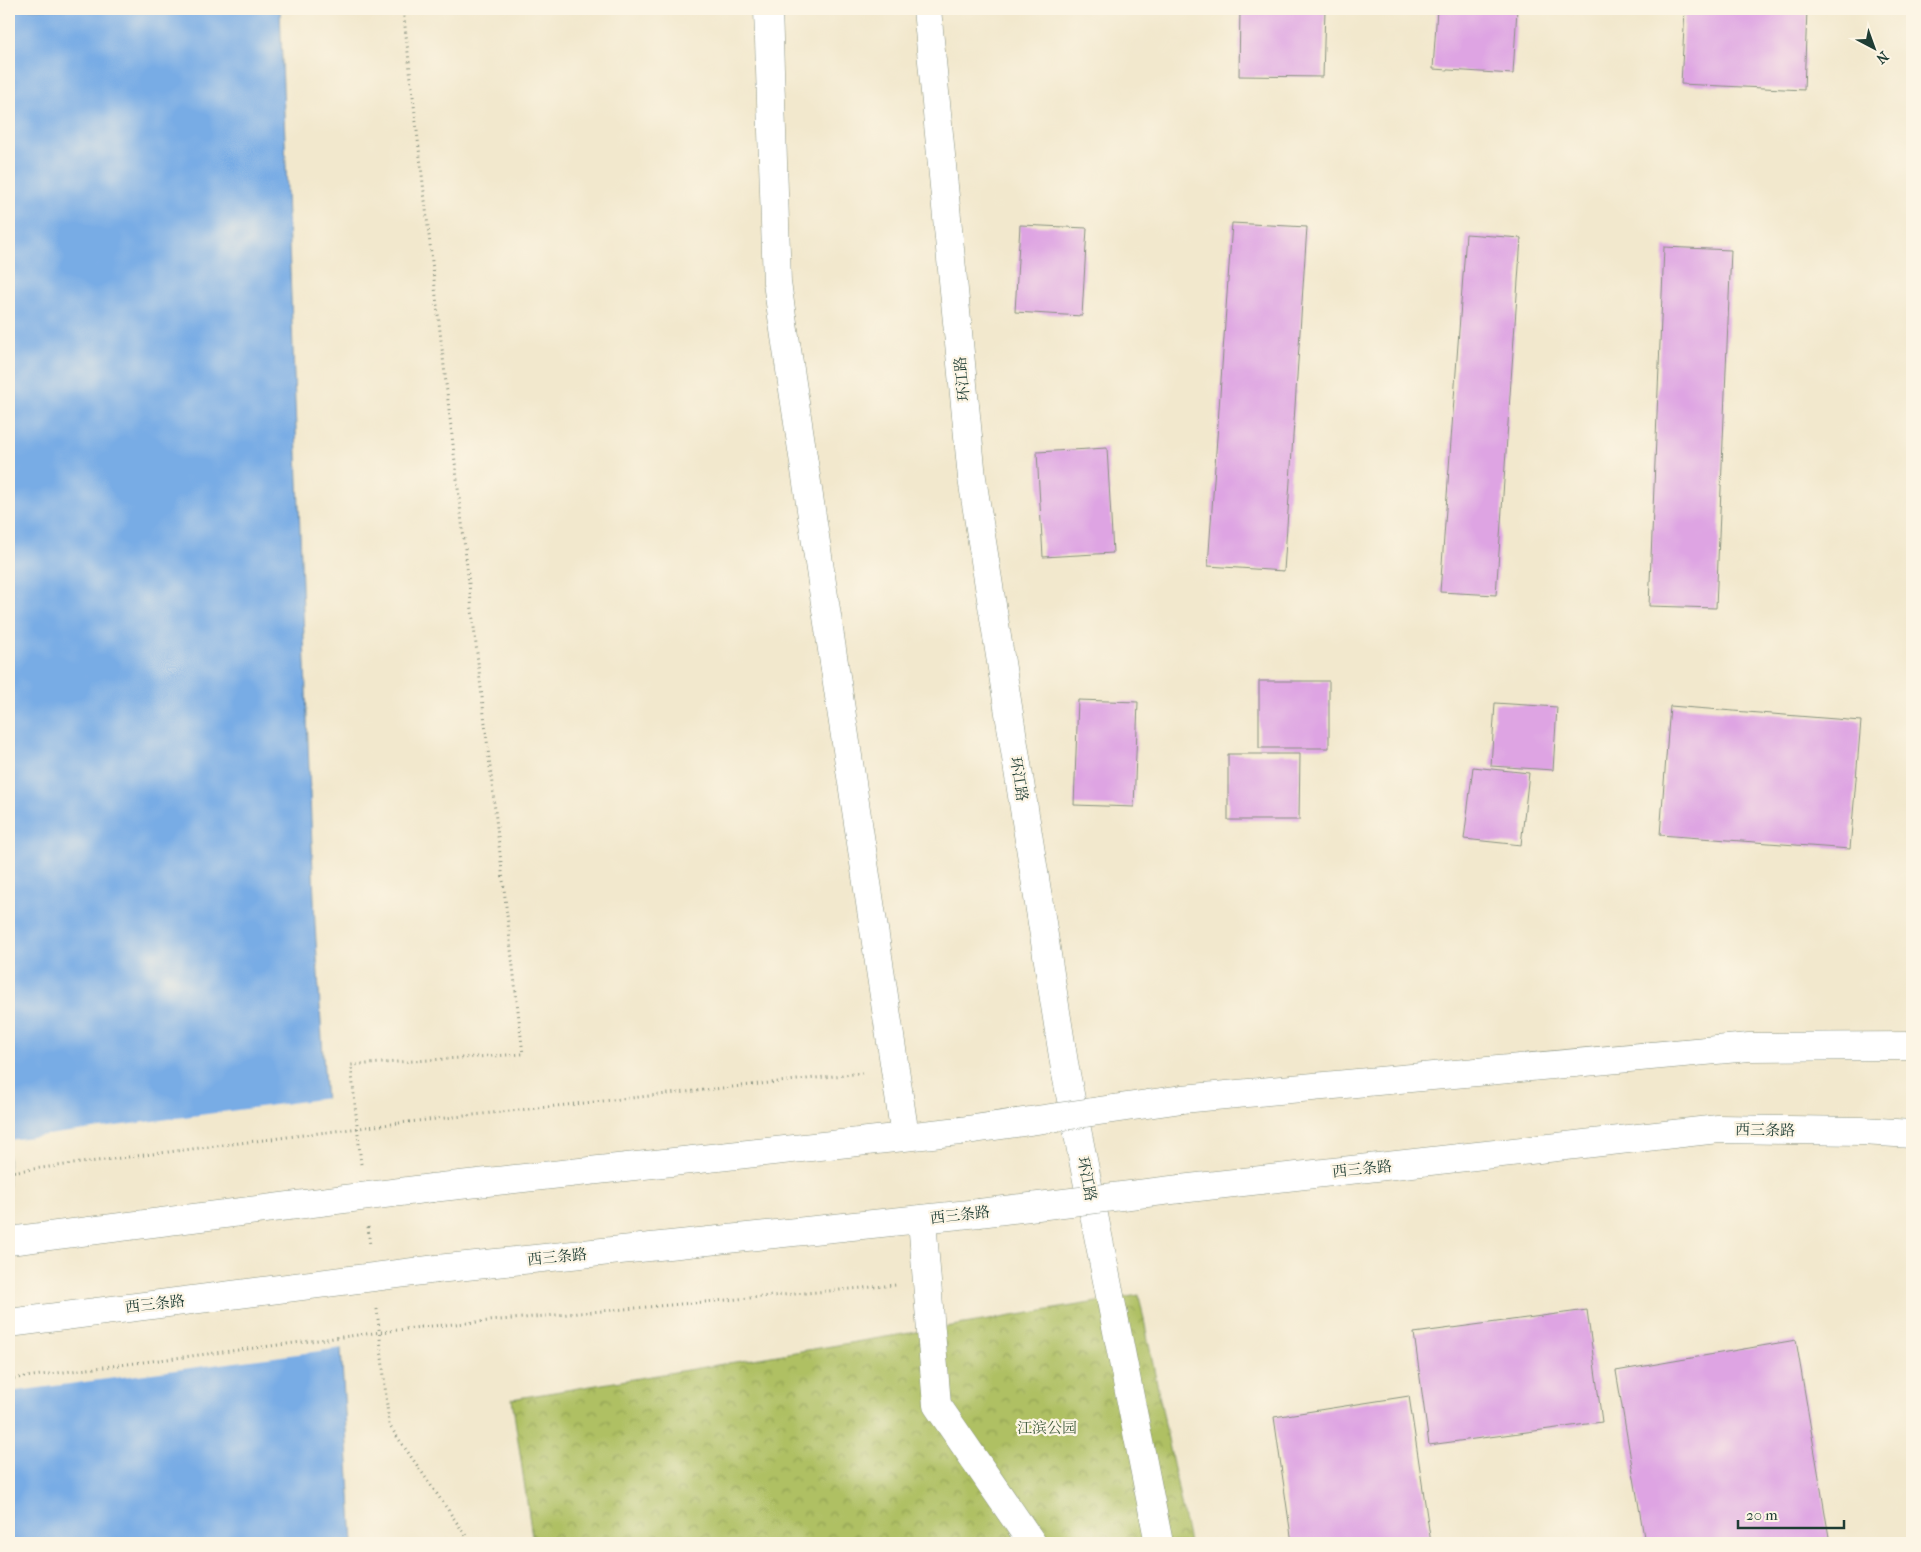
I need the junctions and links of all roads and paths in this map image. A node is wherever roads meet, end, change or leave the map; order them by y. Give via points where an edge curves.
1 (403, 9) edge
2 (768, 9) edge
3 (927, 9) edge
4 (1912, 1046) edge
5 (895, 1069) junction
6 (1912, 1134) edge
7 (905, 1136) junction
8 (9, 1172) edge
9 (362, 1172) dead end
10 (367, 1220) dead end
11 (922, 1220) junction
12 (9, 1241) edge
13 (370, 1250) dead end
14 (926, 1283) junction
15 (377, 1308) dead end
16 (9, 1323) edge
17 (9, 1379) edge
18 (471, 1543) edge
19 (1032, 1543) edge
20 (1159, 1543) edge

1 - 9 path via 523,1054 351,1065
2 - 5 main road via 777,283
3 - 20 main road, 环江路 via 972,478 1065,1069
4 - 7 main road, bridge via 1749,1047 1182,1100
5 - 7 main road
5 - 8 path, bridge via 399,1123
6 - 11 main road, 西三条路, bridge via 1718,1129
7 - 12 main road, bridge via 432,1188
10 - 13 path
11 - 14 main road
11 - 16 main road, 西三条路, bridge via 437,1269
14 - 17 path, bridge via 421,1327
14 - 19 main road via 937,1404
15 - 18 path via 389,1425

